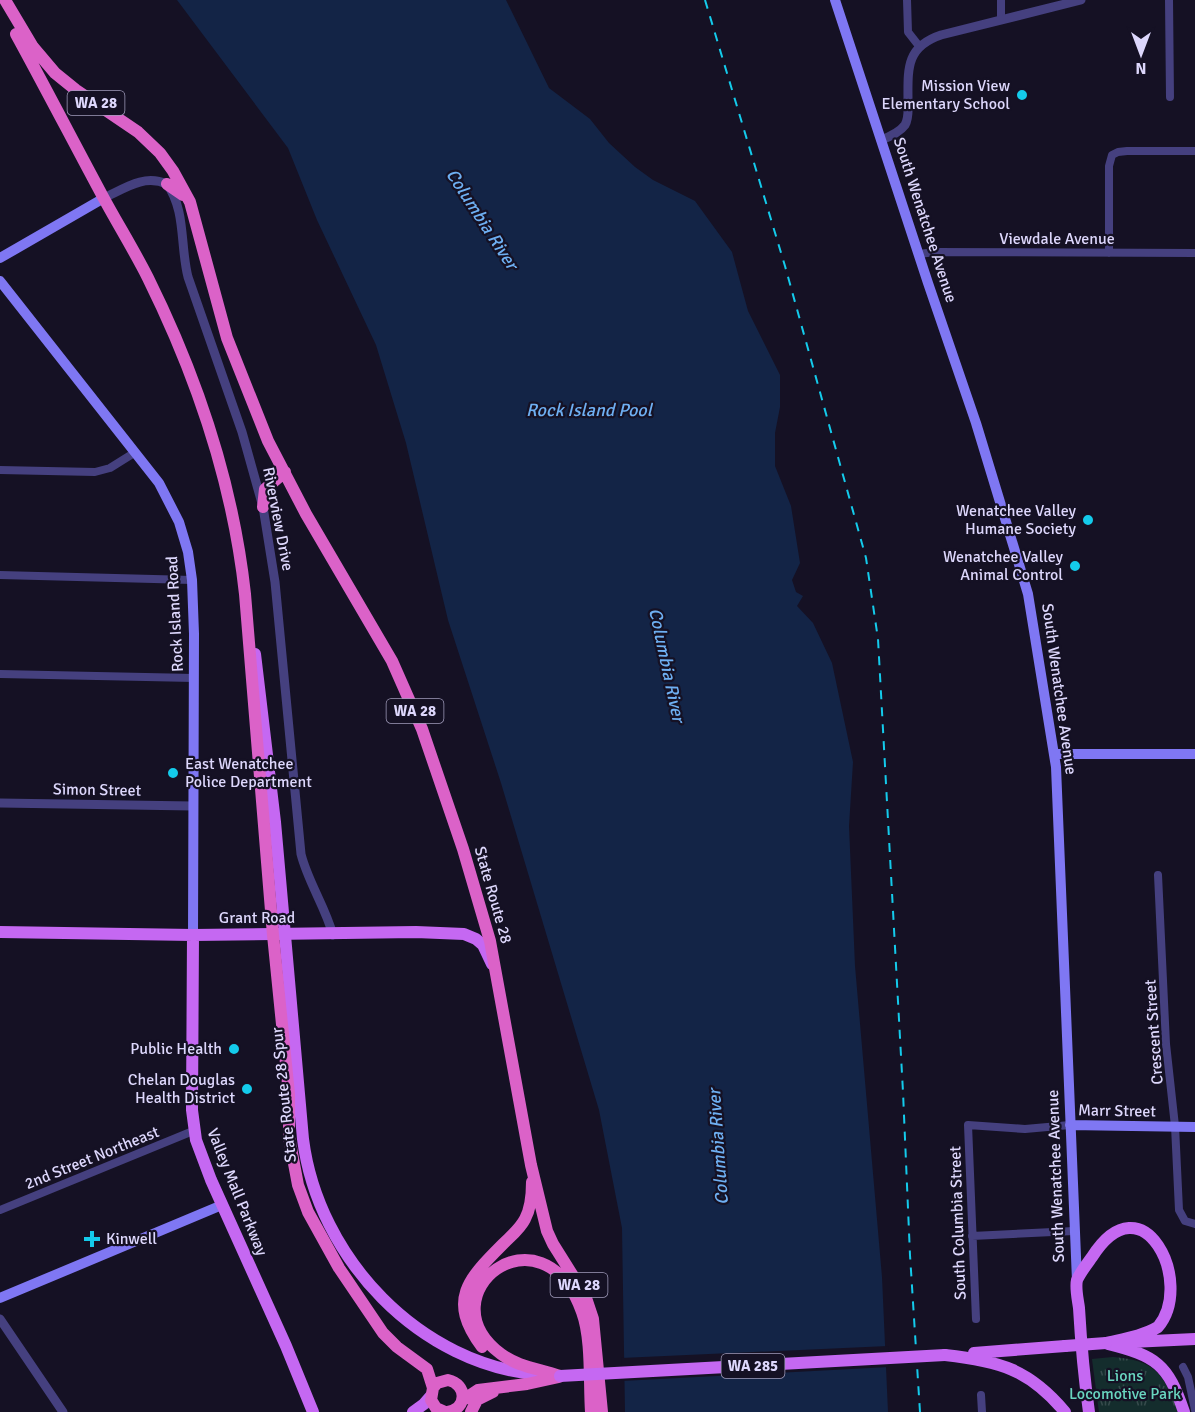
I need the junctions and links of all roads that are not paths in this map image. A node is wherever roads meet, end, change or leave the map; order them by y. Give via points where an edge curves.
1 (5, 0) edge
2 (834, 0) edge
3 (907, 0) edge
4 (1001, 0) edge
5 (1081, 0) edge
6 (1169, 0) edge
7 (0, 4) edge
8 (1001, 19) junction
9 (919, 46) junction
10 (1170, 97) dead end
11 (881, 140) junction
12 (1195, 151) edge
13 (167, 184) junction
14 (104, 198) junction
15 (190, 202) junction
16 (1109, 253) junction
17 (1195, 253) edge
18 (919, 254) junction
19 (0, 258) edge
20 (0, 281) edge
21 (134, 453) junction
22 (0, 470) edge
23 (285, 472) junction
24 (256, 480) junction
25 (271, 483) junction
26 (263, 507) junction
27 (0, 575) edge
28 (192, 580) junction
29 (0, 674) edge
30 (194, 678) junction
31 (1054, 754) junction
32 (1195, 754) edge
33 (0, 803) edge
34 (193, 806) junction
35 (1158, 875) dead end
36 (0, 932) edge
37 (333, 934) junction
38 (193, 935) junction
39 (279, 935) junction
40 (495, 971) junction
41 (968, 1125) joint
42 (1070, 1125) junction
43 (1175, 1126) junction
44 (1195, 1127) edge
45 (193, 1131) junction
46 (531, 1165) junction
47 (222, 1205) junction
48 (0, 1210) edge
49 (1195, 1224) edge
50 (1074, 1231) junction
51 (972, 1236) junction
52 (1169, 1240) dead end
53 (353, 1274) junction
54 (1077, 1281) junction
55 (0, 1298) edge
56 (1179, 1309) dead end
57 (976, 1318) dead end
58 (0, 1319) edge
59 (1195, 1339) edge
60 (1106, 1343) junction
61 (945, 1355) junction
62 (1183, 1367) dead end
63 (560, 1376) junction
64 (432, 1392) junction
65 (981, 1395) dead end
66 (464, 1407) edge
67 (1195, 1410) edge
68 (63, 1412) edge
69 (313, 1412) edge
70 (413, 1412) edge
71 (440, 1412) edge
72 (591, 1412) edge
73 (602, 1412) edge
74 (982, 1412) edge
75 (1065, 1412) edge
76 (1089, 1412) edge
77 (1184, 1412) edge

1 - 15 highway, WA 28 via 50,68 152,145 173,171
2 - 11 main road, South Wenatchee Avenue
3 - 9 street via 908,32
4 - 8 street
5 - 8 street
6 - 10 street
7 - 14 highway
8 - 9 street via 930,38
9 - 11 street via 909,69 908,117 904,127
11 - 18 main road, South Wenatchee Avenue
12 - 16 street via 1127,151 1112,155 1108,166
13 - 14 street via 142,180
13 - 15 highway
13 - 24 street, Riverview Drive via 177,202 188,277
14 - 19 main road
14 - 39 highway via 149,280 176,341 201,405 231,504 245,594
15 - 23 highway, State Route 28 / WA 28 via 227,338
16 - 17 street, Viewdale Avenue
16 - 18 street, Viewdale Avenue
18 - 31 main road, South Wenatchee Avenue via 1028,594
20 - 21 main road, Rock Island Road
21 - 22 street via 95,472
21 - 28 main road, Rock Island Road via 159,483 179,522
23 - 25 highway
23 - 40 highway, State Route 28 / WA 28 via 392,661 422,729 477,895
24 - 25 highway via 262,485
24 - 26 street, Riverview Drive
25 - 26 highway via 264,492
26 - 37 street, Riverview Drive via 275,582 301,854
27 - 28 street
28 - 30 main road, Rock Island Road
29 - 30 street
30 - 34 main road, Rock Island Road
31 - 32 main road
31 - 42 main road, South Wenatchee Avenue
33 - 34 street, Simon Street
34 - 38 main road, Rock Island Road
35 - 43 street, Crescent Street via 1166,1044
36 - 38 main road, Grant Road
37 - 39 main road, Grant Road
37 - 40 main road, Grant Road via 464,934 483,945
38 - 39 main road, Grant Road
38 - 45 main road, Valley Mall Parkway
39 - 53 main road, State Route 28 Spur via 306,1161 325,1216
39 - 53 highway via 289,1137 303,1199 325,1245
40 - 46 highway, State Route 28 / WA 28
41 - 42 street, Marr Street via 1025,1129
41 - 51 street, South Columbia Street
42 - 43 main road, Marr Street
42 - 50 main road, South Wenatchee Avenue
43 - 44 main road, Marr Street
43 - 49 street, Crescent Street via 1179,1210 1185,1221
45 - 47 main road, Valley Mall Parkway
45 - 48 street, 2nd Street Northeast
46 - 63 highway via 527,1214 519,1228 472,1278 465,1294 465,1313 472,1334 494,1358
46 - 73 highway, State Route 28 / WA 28 via 553,1244 590,1309
47 - 55 main road
47 - 69 main road, Valley Mall Parkway
50 - 51 street
50 - 54 main road, South Wenatchee Avenue
51 - 57 street, South Columbia Street
52 - 54 main road via 1138,1228 1114,1233 1098,1247
53 - 63 main road, WA 285 via 386,1312 447,1355 509,1377
53 - 64 highway via 383,1333 427,1369
54 - 76 main road, South Wenatchee Avenue
56 - 60 main road via 1157,1328
58 - 68 street
59 - 60 main road, WA 285
60 - 61 main road, WA 285, bridge
60 - 77 main road via 1139,1353 1164,1369
61 - 63 main road, WA 285, bridge
61 - 75 main road via 985,1359 1018,1371 1044,1389
62 - 67 street
63 - 66 highway via 478,1390
63 - 72 highway via 510,1360 482,1334 476,1312 478,1293 488,1275 503,1264 538,1262 560,1275 574,1293 587,1329
64 - 66 highway via 442,1381 453,1381 462,1389
64 - 70 main road
64 - 71 highway via 433,1404
65 - 74 street
66 - 71 highway

